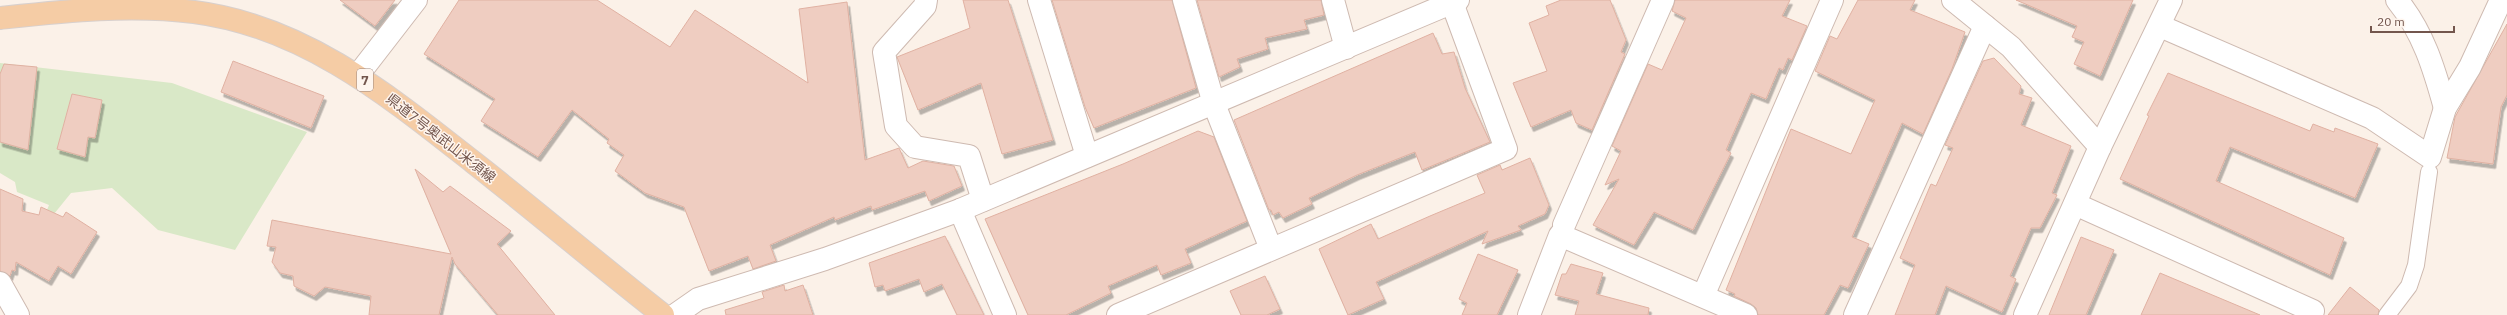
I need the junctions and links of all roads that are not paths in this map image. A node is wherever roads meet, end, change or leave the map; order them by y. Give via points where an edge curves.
1 (416, 0) edge
2 (926, 0) edge
3 (1039, 0) edge
4 (1184, 0) edge
5 (1333, 0) edge
6 (1663, 0) edge
7 (1832, 0) edge
8 (1953, 0) edge
9 (2171, 0) edge
10 (2397, 0) edge
11 (2501, 0) edge
12 (1454, 1) edge
13 (195, 6) edge
14 (0, 18) edge
15 (1985, 26) junction
16 (2160, 26) junction
17 (1346, 48) junction
18 (358, 75) junction
19 (1214, 104) junction
20 (2445, 108) junction
21 (2100, 147) junction
22 (1086, 156) junction
23 (2429, 172) dead end
24 (983, 200) junction
25 (2074, 204) junction
26 (960, 210) junction
27 (1564, 226) dead end
28 (1271, 249) junction
29 (0, 283) edge
30 (1703, 296) junction
31 (2313, 311) dead end
32 (18, 315) edge
33 (663, 315) edge
34 (675, 315) edge
35 (1005, 315) edge
36 (1118, 315) edge
37 (1529, 315) edge
38 (1746, 315) edge
39 (1855, 315) edge
40 (2024, 315) edge
41 (2387, 315) edge

1 - 18 street
2 - 24 street via 925,6 884,52 896,126 915,147 969,156
3 - 22 street
4 - 19 street
5 - 17 street
6 - 27 street
7 - 30 street
8 - 15 street
9 - 16 street
10 - 20 street via 2422,36
11 - 20 street via 2470,67
12 - 17 street
12 - 28 street via 1506,149
13 - 14 main road, 県道7号奥武山米須線 / 7 via 106,7
13 - 18 main road, 県道7号奥武山米須線 / 7 via 292,40
15 - 21 street via 2011,47
15 - 39 street
16 - 20 street via 2372,118 2430,157
16 - 21 street
17 - 19 street
18 - 33 main road, 県道7号奥武山米須線 / 7 via 415,116
19 - 22 street
19 - 28 street
21 - 25 street
22 - 24 street
23 - 41 lane via 2416,265 2409,286
24 - 26 street
25 - 31 street
25 - 40 street
26 - 34 street via 825,259 698,299
26 - 35 street
28 - 36 street
29 - 32 street
30 - 37 street via 1560,235
30 - 38 street

